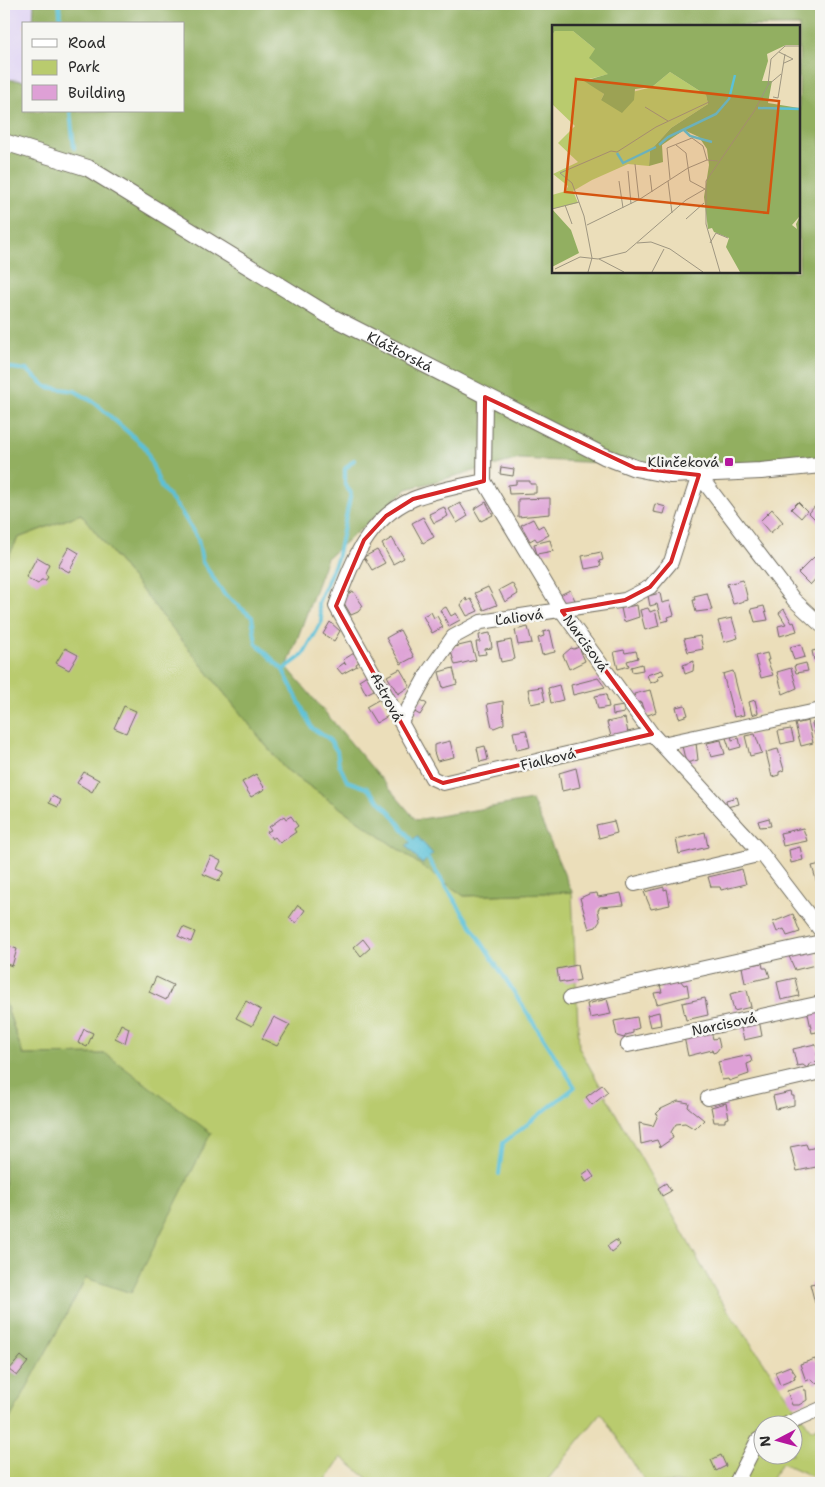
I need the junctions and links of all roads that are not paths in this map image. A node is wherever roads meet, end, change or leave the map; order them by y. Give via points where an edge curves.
1 (4, 142) edge
2 (485, 397) junction
3 (821, 465) edge
4 (699, 475) junction
5 (484, 481) junction
6 (562, 611) junction
7 (821, 625) edge
8 (821, 710) edge
9 (401, 722) junction
10 (657, 739) junction
11 (443, 783) joint
12 (762, 854) junction
13 (635, 884) dead end
14 (821, 932) edge
15 (821, 942) edge
16 (570, 998) dead end
17 (821, 1003) edge
18 (628, 1045) dead end
19 (821, 1072) edge
20 (708, 1098) dead end
21 (821, 1409) edge
22 (802, 1417) edge
23 (752, 1452) edge
24 (736, 1483) edge

1 - 2 street, Kláštorská via 88,168 328,315
2 - 4 street, Kláštorská via 635,468 670,475
2 - 5 street
3 - 4 street, Kláštorská
4 - 6 street, Ľaliová via 671,562 650,586 625,600
4 - 7 street via 794,600
5 - 6 street, Narcisová
5 - 9 street, Astrová via 413,499 386,516 364,540 336,606
6 - 9 street, Ľaliová via 481,622 453,637 429,671
6 - 10 street, Narcisová
8 - 10 street, Fialková
9 - 11 street, Astrová via 432,778
10 - 11 street, Fialková
10 - 12 street, Narcisová
12 - 13 street
12 - 14 street, Narcisová
15 - 16 street
17 - 18 street, Narcisová
19 - 20 street
21 - 22 street
23 - 24 street

